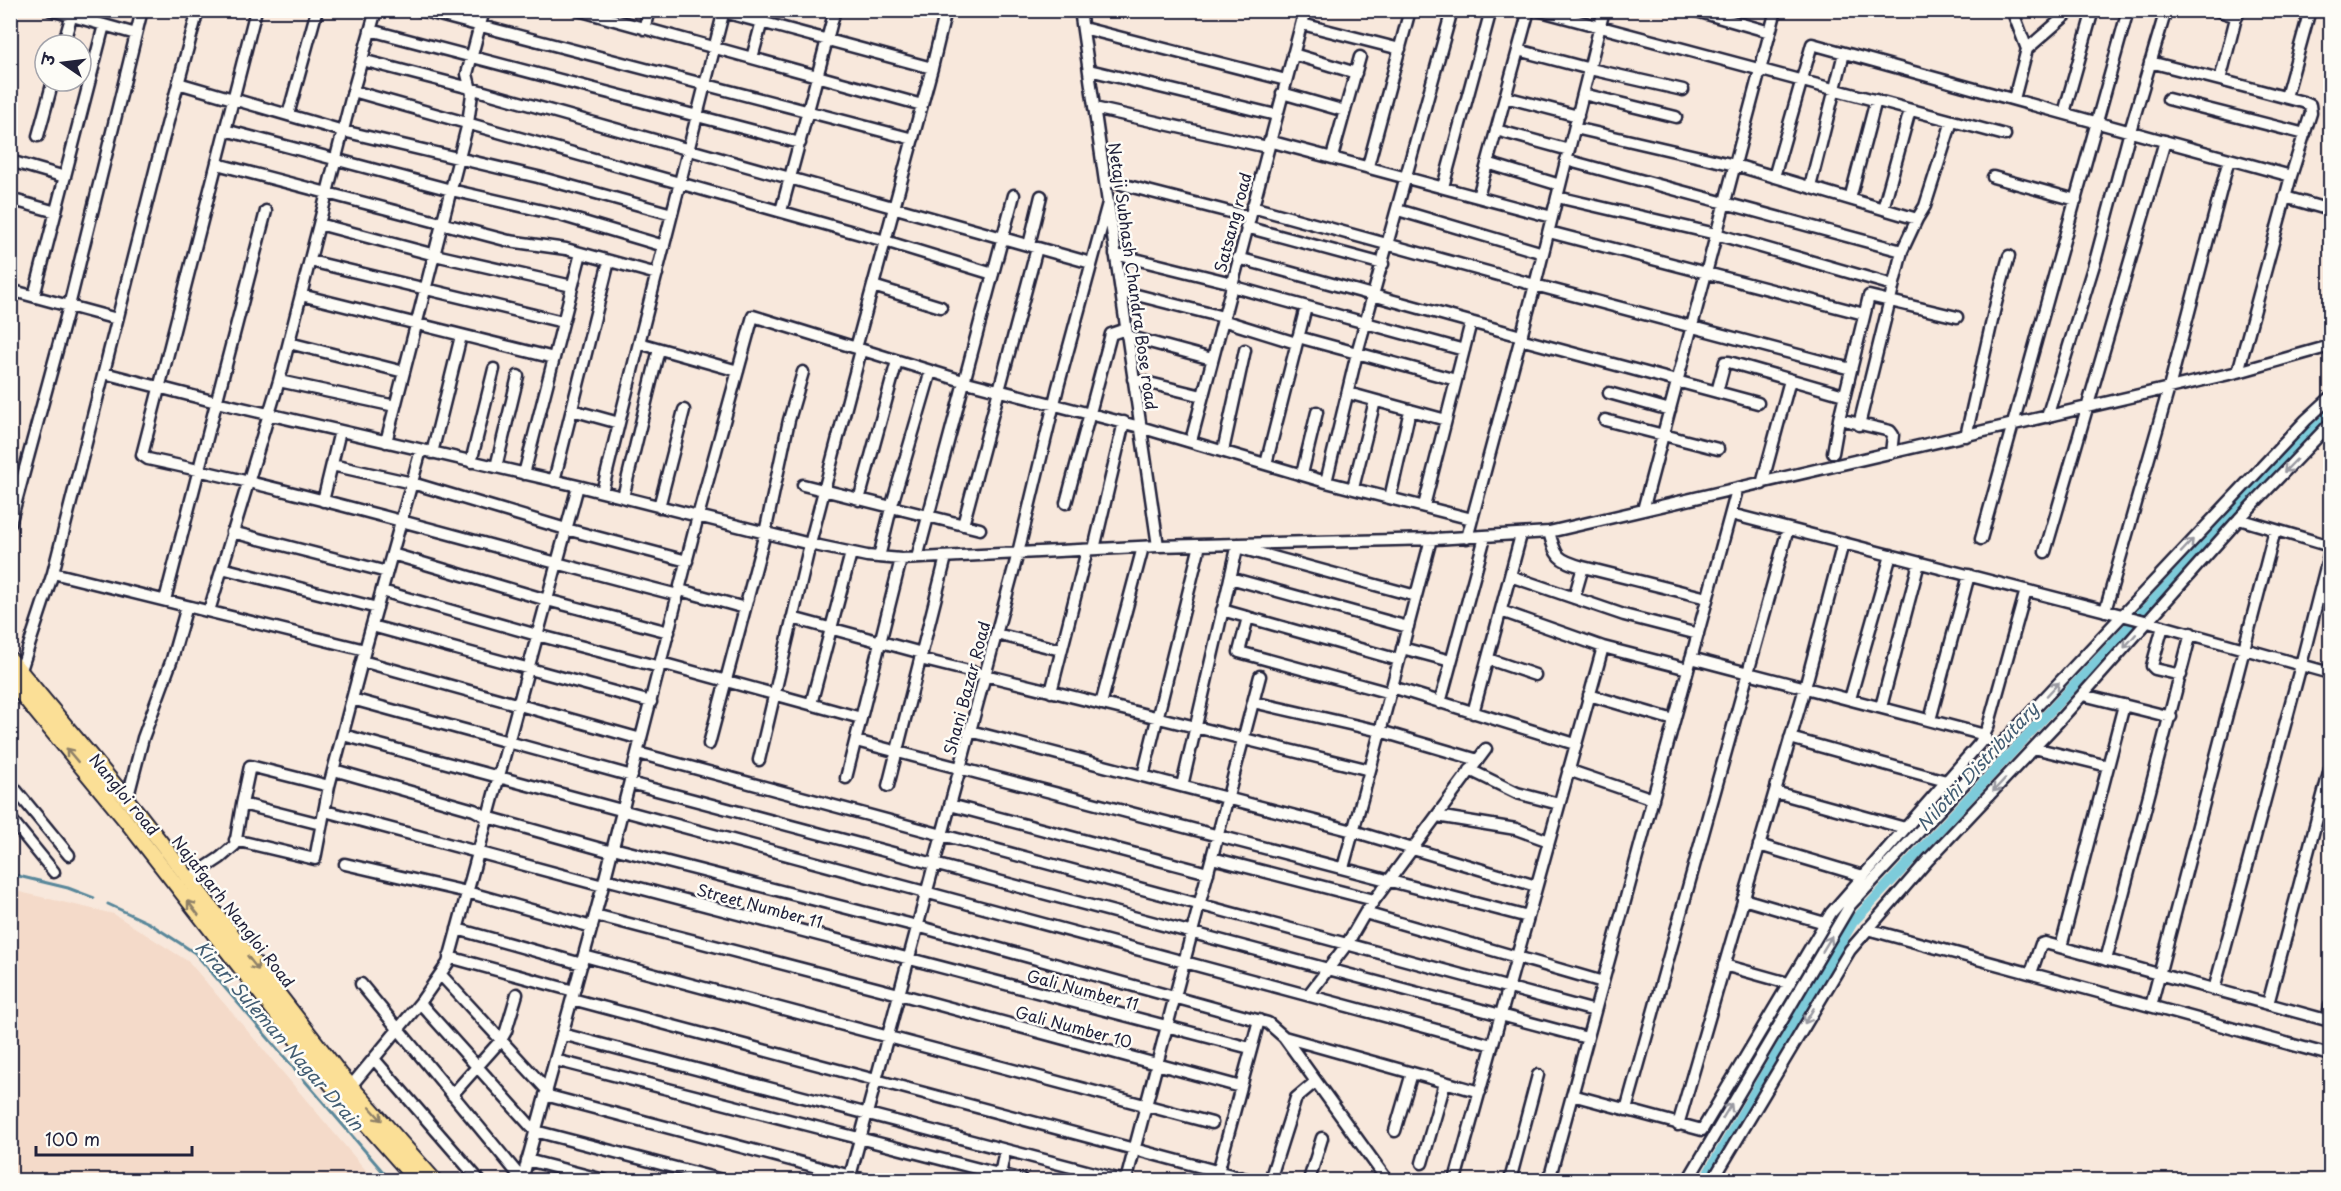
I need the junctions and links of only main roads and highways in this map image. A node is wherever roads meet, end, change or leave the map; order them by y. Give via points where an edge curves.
1 (10, 659) edge
2 (15, 679) edge
3 (416, 1180) edge
4 (434, 1180) edge

1 - 2 main road, Najafgarh Nangloi Road
3 -> 2 main road, Nangloi road via 331,1084
2 -> 4 main road, Najafgarh Nangloi Road via 127,800 351,1086

